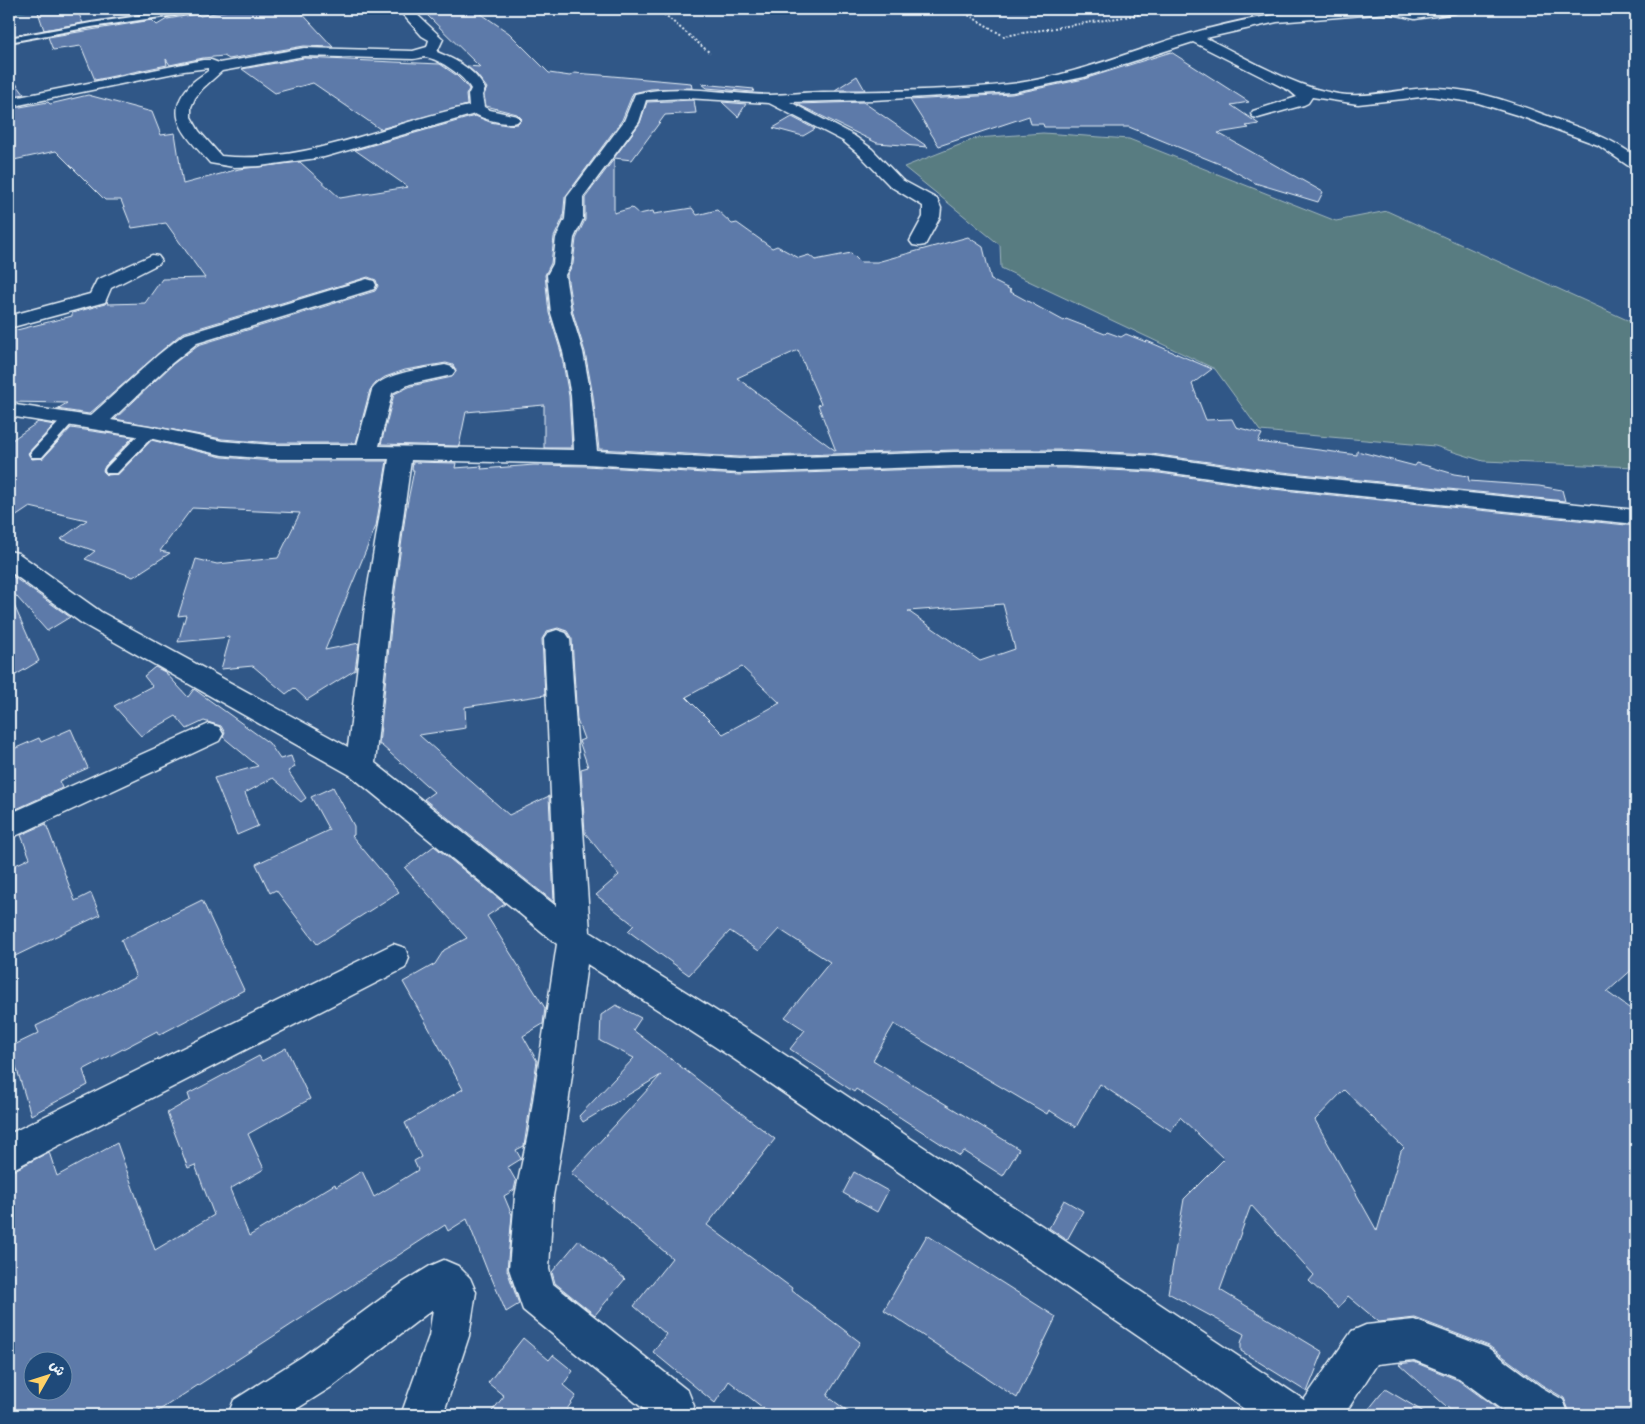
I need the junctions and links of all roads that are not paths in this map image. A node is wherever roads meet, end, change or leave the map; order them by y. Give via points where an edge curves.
1 (202, 9) edge
2 (404, 9) edge
3 (1455, 9) edge
4 (1194, 37) junction
5 (9, 40) edge
6 (426, 52) junction
7 (217, 68) junction
8 (1295, 88) junction
9 (771, 99) junction
10 (9, 104) edge
11 (477, 109) junction
12 (1258, 114) dead end
13 (512, 119) dead end
14 (1636, 164) edge
15 (920, 241) dead end
16 (152, 260) dead end
17 (367, 285) dead end
18 (9, 322) edge
19 (445, 371) dead end
20 (9, 410) edge
21 (68, 420) junction
22 (95, 423) junction
23 (149, 432) junction
24 (366, 452) junction
25 (37, 454) dead end
26 (401, 454) junction
27 (586, 458) junction
28 (112, 470) dead end
29 (1636, 517) edge
30 (9, 559) edge
31 (556, 639) dead end
32 (209, 734) dead end
33 (360, 767) junction
34 (9, 827) edge
35 (574, 939) junction
36 (393, 958) dead end
37 (9, 1153) edge
38 (673, 1406) dead end
39 (249, 1415) edge
40 (422, 1415) edge
41 (1290, 1415) edge
42 (1319, 1415) edge
43 (1548, 1415) edge

1 - 5 lane
2 - 6 street via 436,39 433,49
3 - 4 street via 1414,15 1388,9 1299,15 1238,25
4 - 8 street
4 - 9 street via 1079,74 1012,88
6 - 7 street via 413,55 304,52
6 - 11 street via 470,75 478,89
7 - 10 street via 211,64 184,67
7 - 11 street via 188,96 183,107 190,132 216,160 260,161 324,152
8 - 12 street via 1305,96 1303,100
8 - 14 street via 1354,100 1433,92 1472,98 1603,142
9 - 15 street via 848,138 896,183 931,203 933,216
9 - 27 street via 686,94 640,97 631,122 575,196 574,219 565,238 562,264 556,275 561,313 573,352 581,396
11 - 13 street
16 - 18 street via 104,284 98,298
17 - 22 street via 190,339
19 - 24 street via 404,379 382,390
20 - 21 street
21 - 22 street
21 - 25 lane
22 - 23 street
23 - 24 street via 222,448 272,452
23 - 28 lane
24 - 26 street
26 - 27 street
26 - 33 street via 379,598
27 - 29 street via 739,466 1065,459 1152,464 1273,480
30 - 33 street via 92,618
31 - 35 street
32 - 34 street
33 - 35 street
35 - 38 street via 534,1196 529,1269 537,1296
35 - 41 street via 746,1048
36 - 37 street
39 - 40 street via 318,1371 444,1280 456,1292 449,1336
42 - 43 street via 1366,1345 1414,1340 1473,1363

